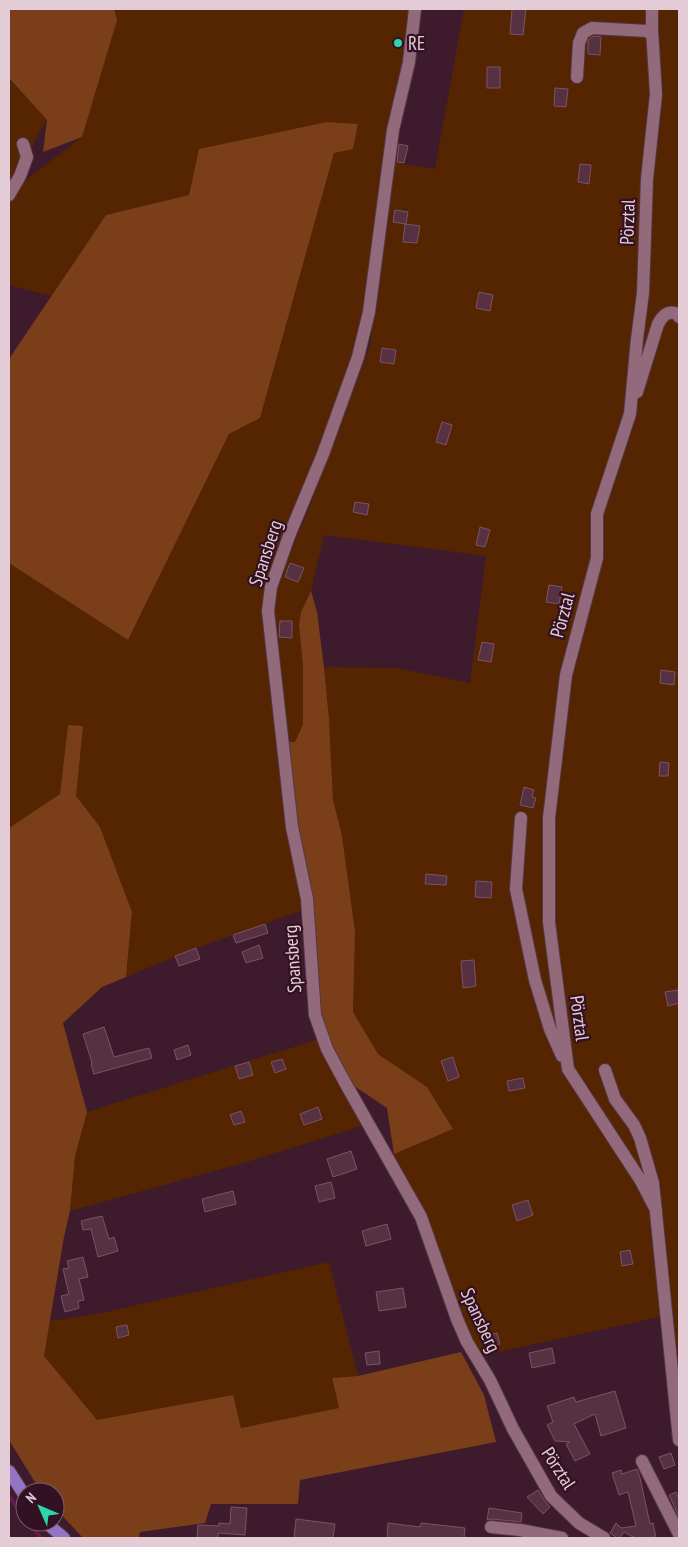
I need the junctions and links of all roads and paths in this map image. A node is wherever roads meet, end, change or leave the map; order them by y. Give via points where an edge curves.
1 (415, 9) edge
2 (652, 9) edge
3 (652, 35) junction
4 (576, 77) dead end
5 (23, 144) dead end
6 (9, 194) edge
7 (679, 317) edge
8 (630, 414) junction
9 (522, 818) dead end
10 (568, 1069) junction
11 (605, 1070) dead end
12 (656, 1210) junction
13 (514, 1429) joint
14 (679, 1440) edge
15 (642, 1461) dead end
16 (9, 1471) edge
17 (16, 1482) edge
18 (491, 1527) dead end
19 (679, 1534) edge
20 (562, 1538) edge
21 (604, 1538) edge

1 - 13 street, Spansberg via 409,62 393,130 369,312 358,357 289,536 272,587 268,611 292,828 306,899 315,1015 327,1049 421,1217 460,1327
2 - 3 street, Pörztal
3 - 4 street via 647,31 592,28 583,33 579,43
3 - 8 street, Pörztal via 656,94 647,179 643,293
5 - 6 street via 27,157
7 - 8 street via 672,312 663,315 658,324
8 - 10 street, Pörztal via 598,514 597,558 566,675 549,818 549,922
9 - 10 street via 516,889 534,980 550,1029
10 - 12 street, Pörztal via 641,1181
11 - 12 street, Pörztal via 616,1099 640,1138 653,1183
12 - 14 street, Pörztal
13 - 21 street, Pörztal via 551,1496 579,1523
15 - 19 street
16 - 17 main road
18 - 20 street

